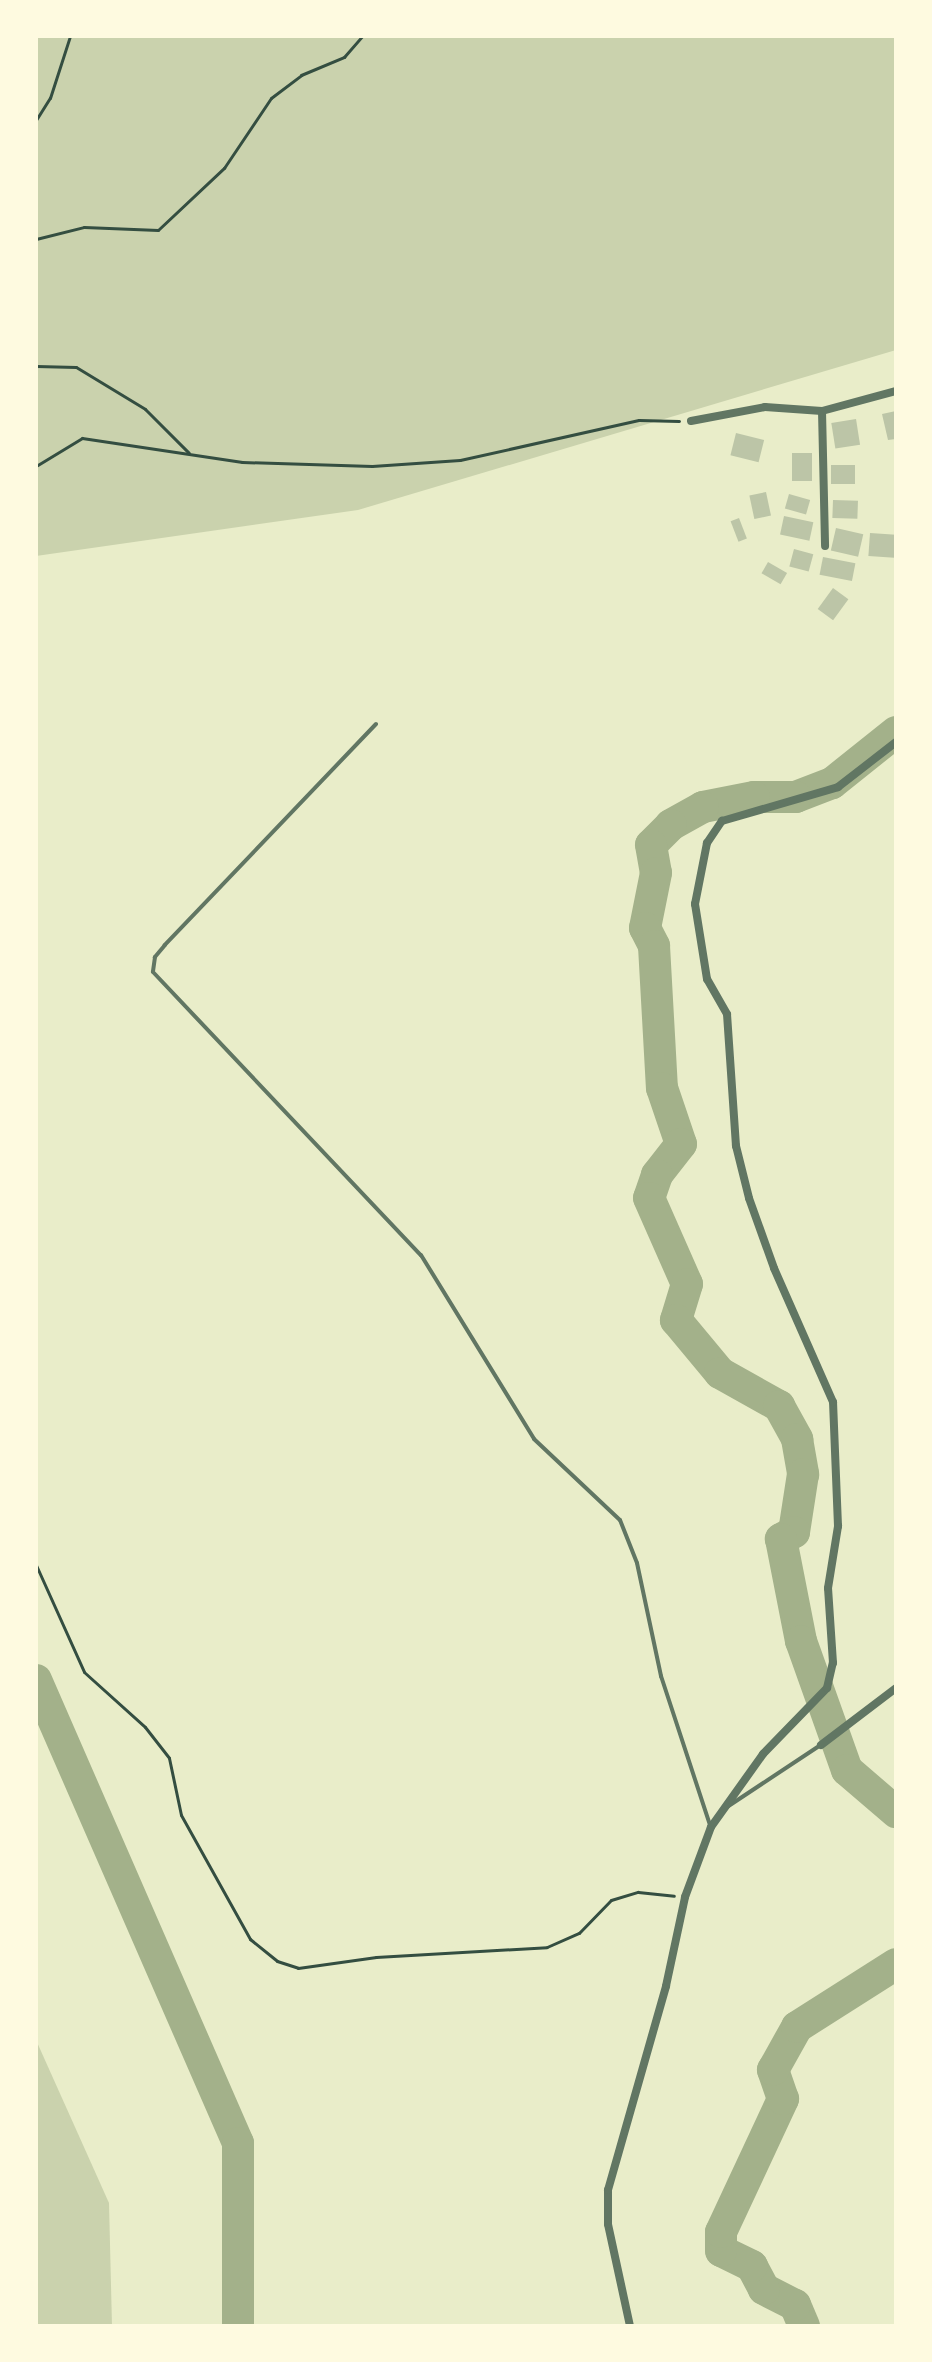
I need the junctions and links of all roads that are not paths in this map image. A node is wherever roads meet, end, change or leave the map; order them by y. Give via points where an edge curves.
1 (896, 391) edge
2 (822, 411) junction
3 (691, 421) road end
4 (825, 546) dead end
5 (376, 724) dead end
6 (896, 742) edge
7 (896, 1688) edge
8 (821, 1745) joint
9 (724, 1807) junction
10 (711, 1827) junction
11 (630, 2326) edge

1 - 2 street
2 - 3 street via 765,407
2 - 4 street
5 - 10 lane via 165,945 155,957 153,972 421,1255 534,1439 620,1520 637,1563 661,1676
6 - 9 street via 838,787 722,821 707,843 695,904 707,979 727,1014 736,1146 749,1198 833,1402 838,1526 828,1576 833,1663 827,1688
7 - 8 street
8 - 9 lane via 738,1804
9 - 10 street
10 - 11 street via 685,1897 666,1986 608,2190 608,2224

